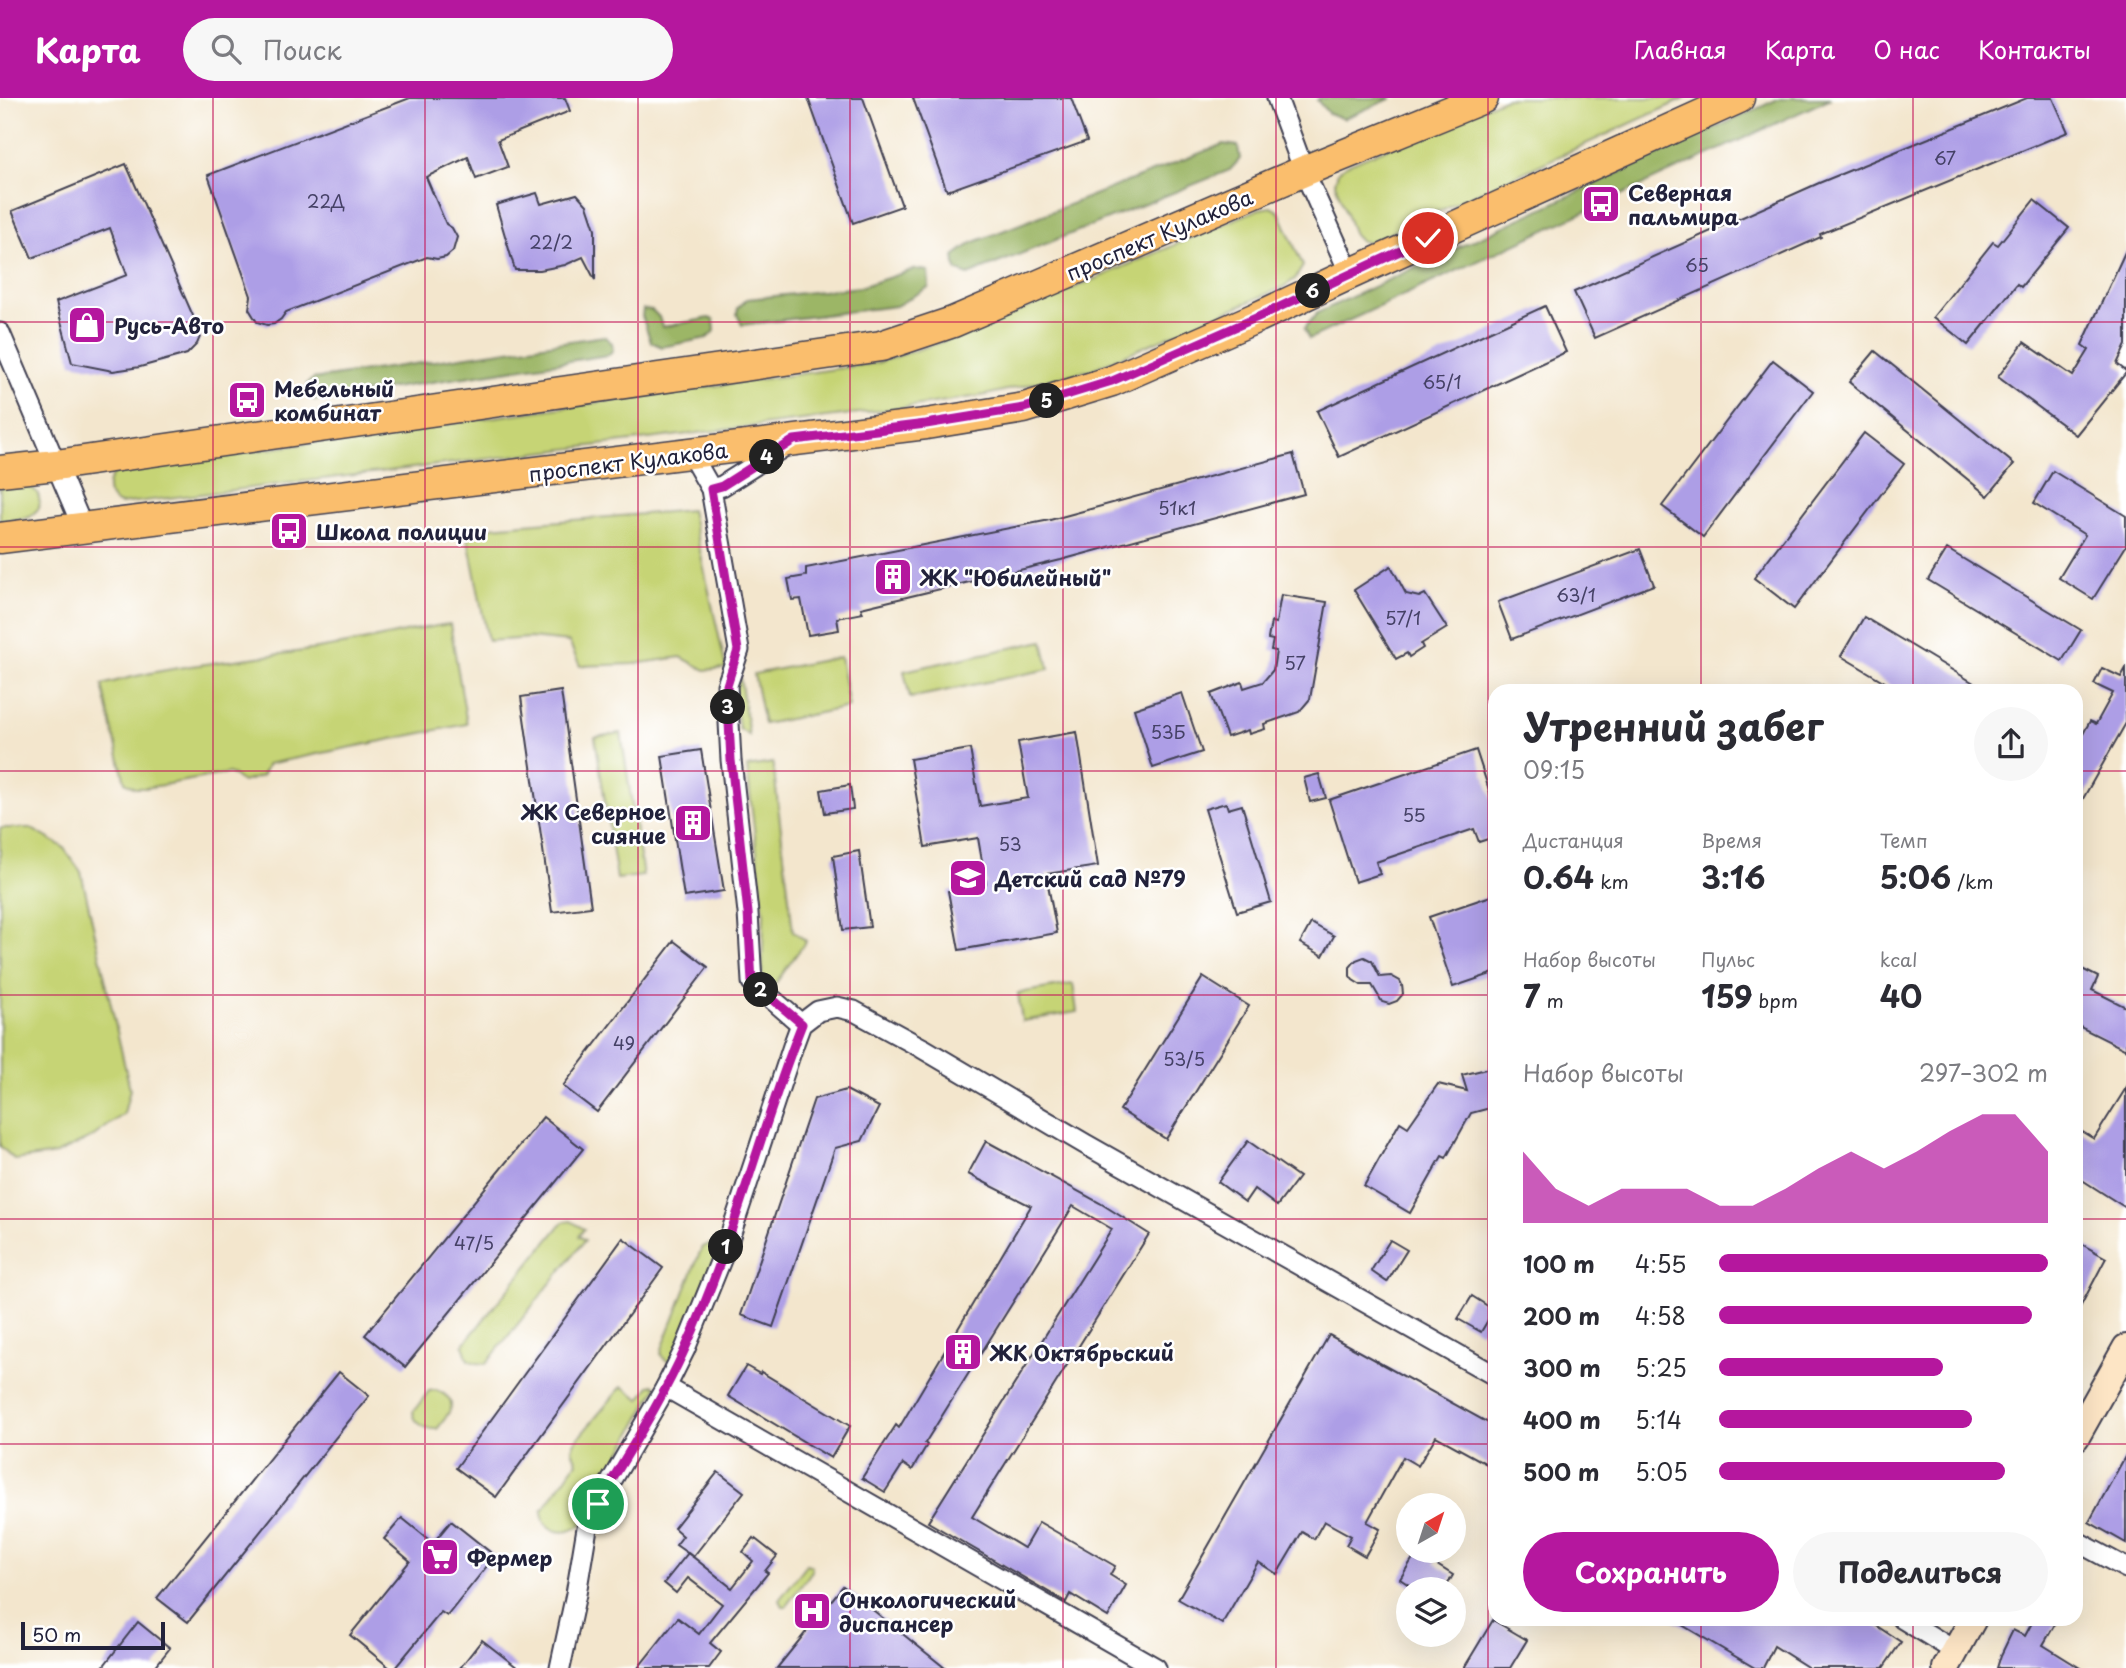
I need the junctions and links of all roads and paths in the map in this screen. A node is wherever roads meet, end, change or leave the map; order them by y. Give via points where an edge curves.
1 (1277, 98) edge
2 (1483, 98) edge
3 (1739, 98) edge
4 (1304, 171) junction
5 (1350, 274) junction
6 (0, 333) edge
7 (794, 440) junction
8 (691, 454) junction
9 (56, 466) junction
10 (0, 471) edge
11 (711, 489) junction
12 (83, 528) junction
13 (0, 538) edge
14 (802, 1024) junction
15 (2126, 1348) edge
16 (1488, 1372) edge
17 (666, 1387) junction
18 (2083, 1425) edge
19 (2083, 1546) edge
20 (2126, 1568) edge
21 (1911, 1626) edge
22 (1969, 1626) edge
23 (1950, 1659) edge
24 (560, 1668) edge
25 (1156, 1668) edge

1 - 4 street
2 - 4 main road, проспект Кулакова
3 - 5 main road, проспект Кулакова
4 - 5 street
4 - 9 main road, проспект Кулакова via 953,322 881,346
5 - 7 main road, проспект Кулакова via 1112,381 1024,408
6 - 9 street
7 - 8 main road, проспект Кулакова
7 - 11 street
8 - 11 street
8 - 12 main road, проспект Кулакова
9 - 10 main road, проспект Кулакова
9 - 12 street
11 - 14 street via 738,650 727,685 752,982
12 - 13 main road, проспект Кулакова
14 - 16 street via 818,1011 837,1007 855,1011
14 - 17 street via 727,1245
15 - 18 main road
17 - 24 street via 587,1528
17 - 25 street
19 - 20 street
21 - 23 street
22 - 23 main road

